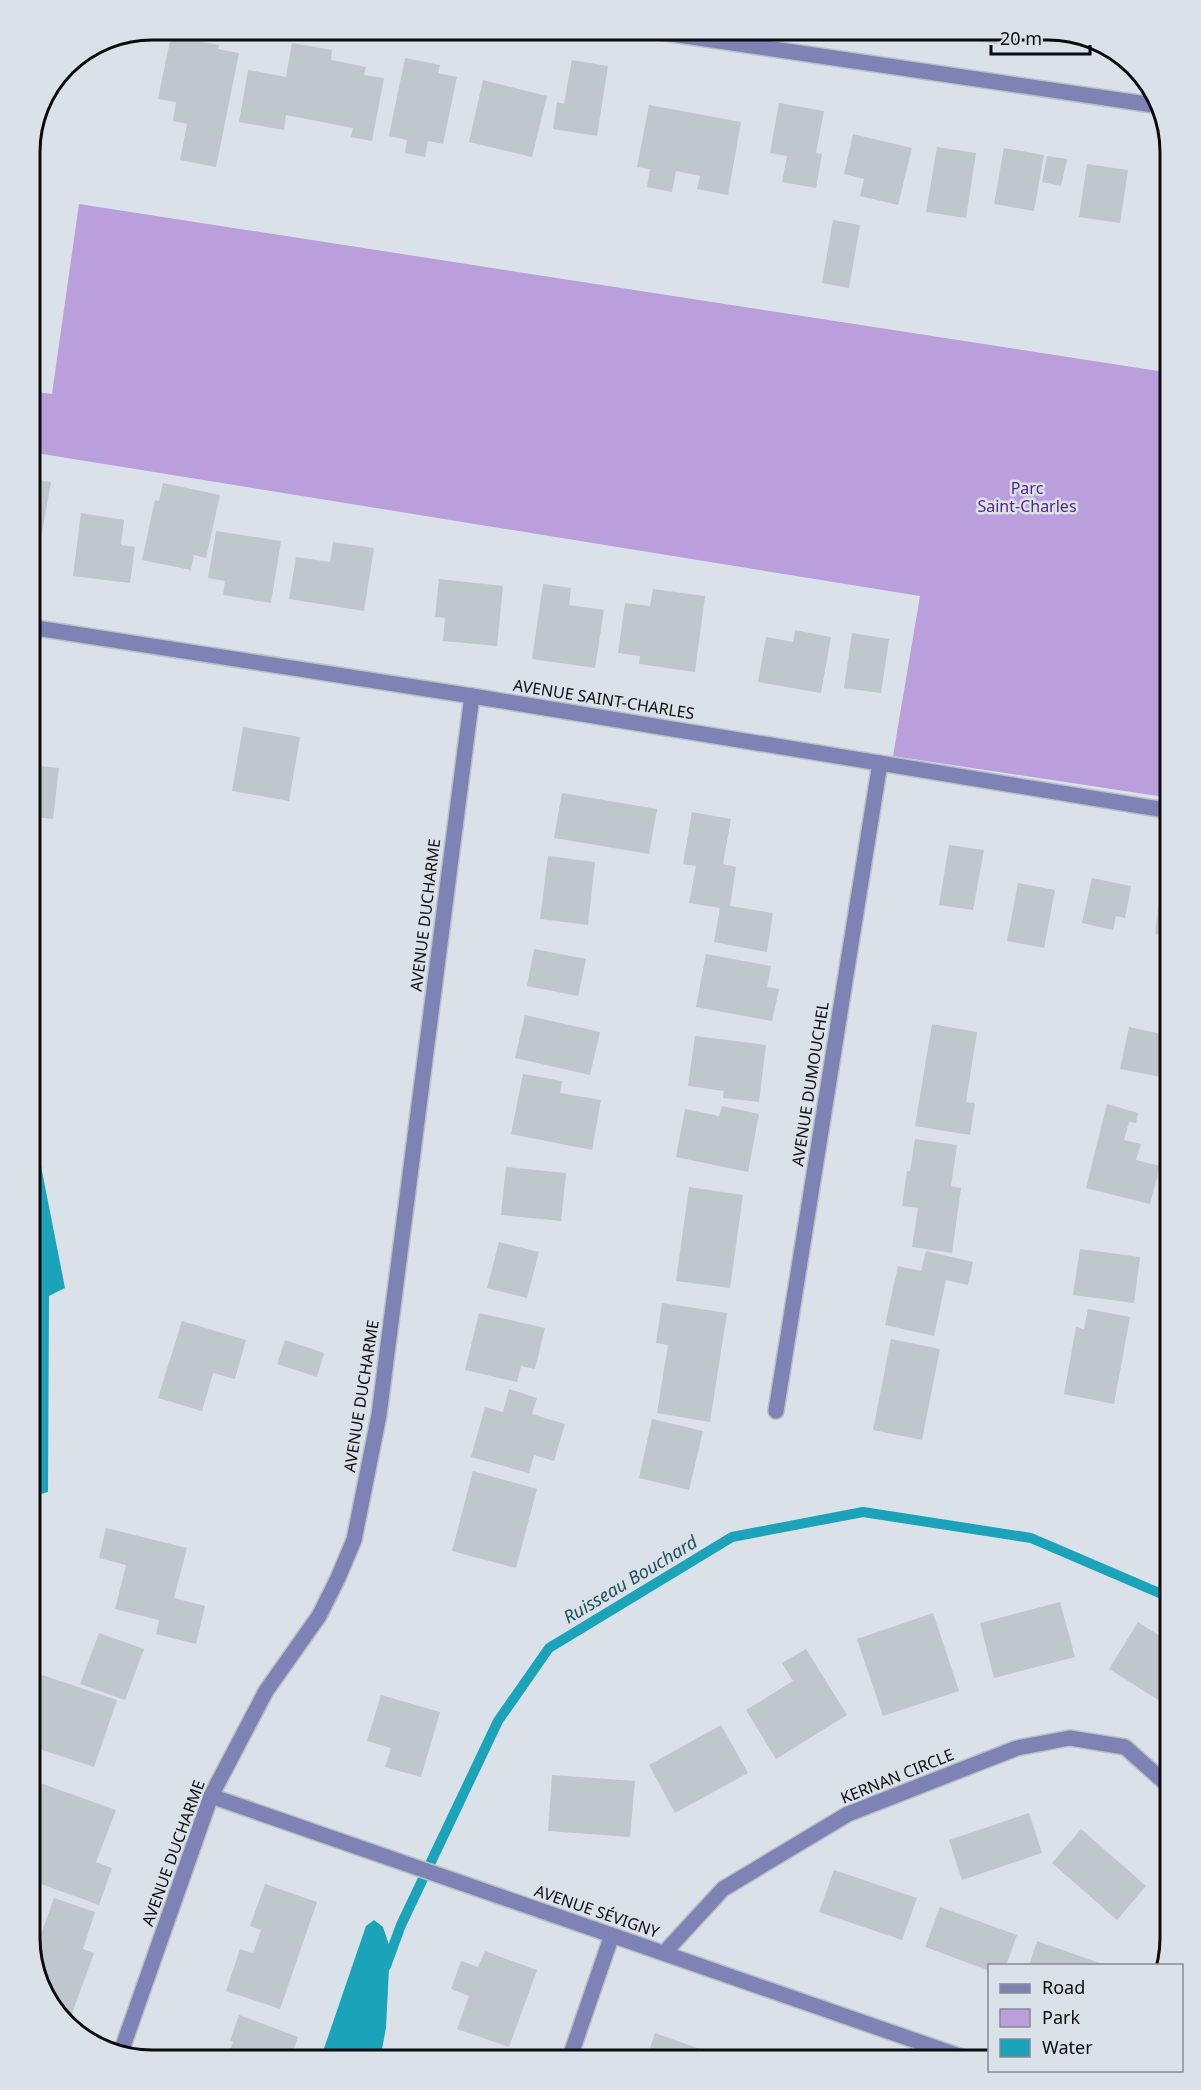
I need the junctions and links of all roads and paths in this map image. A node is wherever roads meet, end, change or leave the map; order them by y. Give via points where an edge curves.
1 (716, 41) edge
2 (1150, 104) edge
3 (41, 629) edge
4 (471, 696) junction
5 (880, 764) junction
6 (1160, 809) edge
7 (776, 1411) dead end
8 (1160, 1778) edge
9 (211, 1796) junction
10 (612, 1935) junction
11 (664, 1953) junction
12 (122, 2045) edge
13 (573, 2049) edge
14 (942, 2050) edge

1 - 2 street
3 - 4 street, AVENUE SAINT-CHARLES
4 - 5 street, AVENUE SAINT-CHARLES
4 - 9 street, AVENUE DUCHARME via 380,1415 354,1540 319,1616 266,1691
5 - 6 street, AVENUE SAINT-CHARLES
5 - 7 street, AVENUE DUMOUCHEL
8 - 11 street, KERNAN CIRCLE via 1125,1747 1070,1738 1017,1748 848,1814 723,1889
9 - 10 street, AVENUE SÉVIGNY
9 - 12 street, AVENUE DUCHARME
10 - 11 street, AVENUE SÉVIGNY
10 - 13 street
11 - 14 street, AVENUE SÉVIGNY

